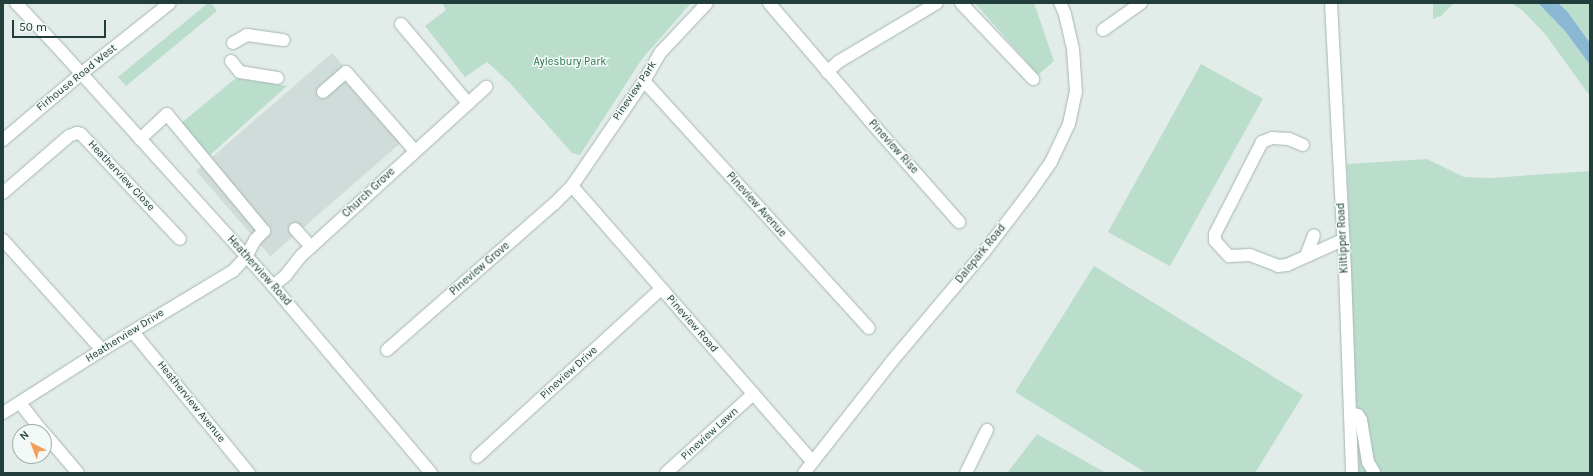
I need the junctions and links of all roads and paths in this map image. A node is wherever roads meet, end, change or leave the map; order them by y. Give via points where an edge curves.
1 (16, 3) edge
2 (170, 3) edge
3 (707, 3) edge
4 (769, 3) edge
5 (937, 3) edge
6 (960, 3) edge
7 (1060, 3) edge
8 (1141, 3) edge
9 (1331, 3) edge
10 (401, 24) dead end
11 (1103, 30) dead end
12 (284, 40) dead end
13 (233, 43) dead end
14 (230, 61) dead end
15 (827, 72) junction
16 (82, 73) junction
17 (278, 78) dead end
18 (1033, 79) dead end
19 (644, 81) junction
20 (486, 87) dead end
21 (323, 92) dead end
22 (468, 103) junction
23 (140, 139) junction
24 (3, 140) edge
25 (1303, 145) dead end
26 (415, 151) junction
27 (572, 186) junction
28 (3, 193) edge
29 (959, 222) dead end
30 (295, 229) dead end
31 (1314, 235) dead end
32 (180, 239) dead end
33 (3, 240) edge
34 (1343, 240) junction
35 (311, 247) junction
36 (1306, 256) junction
37 (246, 257) junction
38 (273, 286) junction
39 (661, 289) junction
40 (869, 328) dead end
41 (133, 332) junction
42 (102, 350) junction
43 (387, 350) dead end
44 (753, 394) junction
45 (20, 403) junction
46 (3, 413) edge
47 (1351, 413) junction
48 (37, 424) edge
49 (987, 430) dead end
50 (52, 442) edge
51 (477, 457) dead end
52 (813, 462) junction
53 (1374, 472) dead end
54 (78, 473) edge
55 (249, 473) edge
56 (431, 473) edge
57 (666, 473) edge
58 (804, 473) edge
59 (966, 473) edge
60 (1352, 473) edge

1 - 16 street, Heatherview Road
2 - 16 street, Firhouse Road West
3 - 19 street, Pineview Park via 661,52
4 - 15 street, Pineview Rise
5 - 15 street via 838,62
6 - 18 street
7 - 52 street, Dalepark Road via 1073,50 1076,92 1069,124 1051,162 984,252 892,361
8 - 11 street
9 - 34 street, Kiltipper Road
10 - 22 street
12 - 13 street via 247,35
14 - 17 street via 240,72
15 - 29 street, Pineview Rise
16 - 23 street, Heatherview Road
16 - 24 street, Firhouse Road West
19 - 27 street, Pineview Park
19 - 40 street, Pineview Avenue
20 - 22 street, Church Grove
21 - 26 street via 346,72
22 - 26 street, Church Grove
23 - 37 street, Heatherview Road
23 - 37 street, Heatherview Drive via 167,114 264,231
25 - 36 street via 1289,139 1272,138 1262,142 1215,234 1215,241 1229,256 1250,255 1278,266 1287,265
26 - 35 street, Church Grove
27 - 39 street, Pineview Road
27 - 43 street, Pineview Grove
28 - 32 street, Heatherview Close via 69,136 81,134
30 - 35 street
31 - 36 street
33 - 42 street
34 - 36 street
34 - 47 street, Kiltipper Road
35 - 38 street, Church Grove
37 - 38 street, Heatherview Road
37 - 41 street, Heatherview Drive via 233,271
38 - 56 street, Heatherview Road
39 - 44 street, Pineview Road
39 - 51 street, Pineview Drive
41 - 42 street, Heatherview Drive
41 - 55 street, Heatherview Avenue
42 - 45 street, Heatherview Drive
44 - 52 street, Pineview Road
44 - 57 street, Pineview Lawn
45 - 46 street, Heatherview Drive
45 - 48 street
47 - 53 street via 1358,415 1361,420 1368,462
47 - 60 street, Kiltipper Road
49 - 59 street
50 - 54 street
52 - 58 street, Dalepark Road

